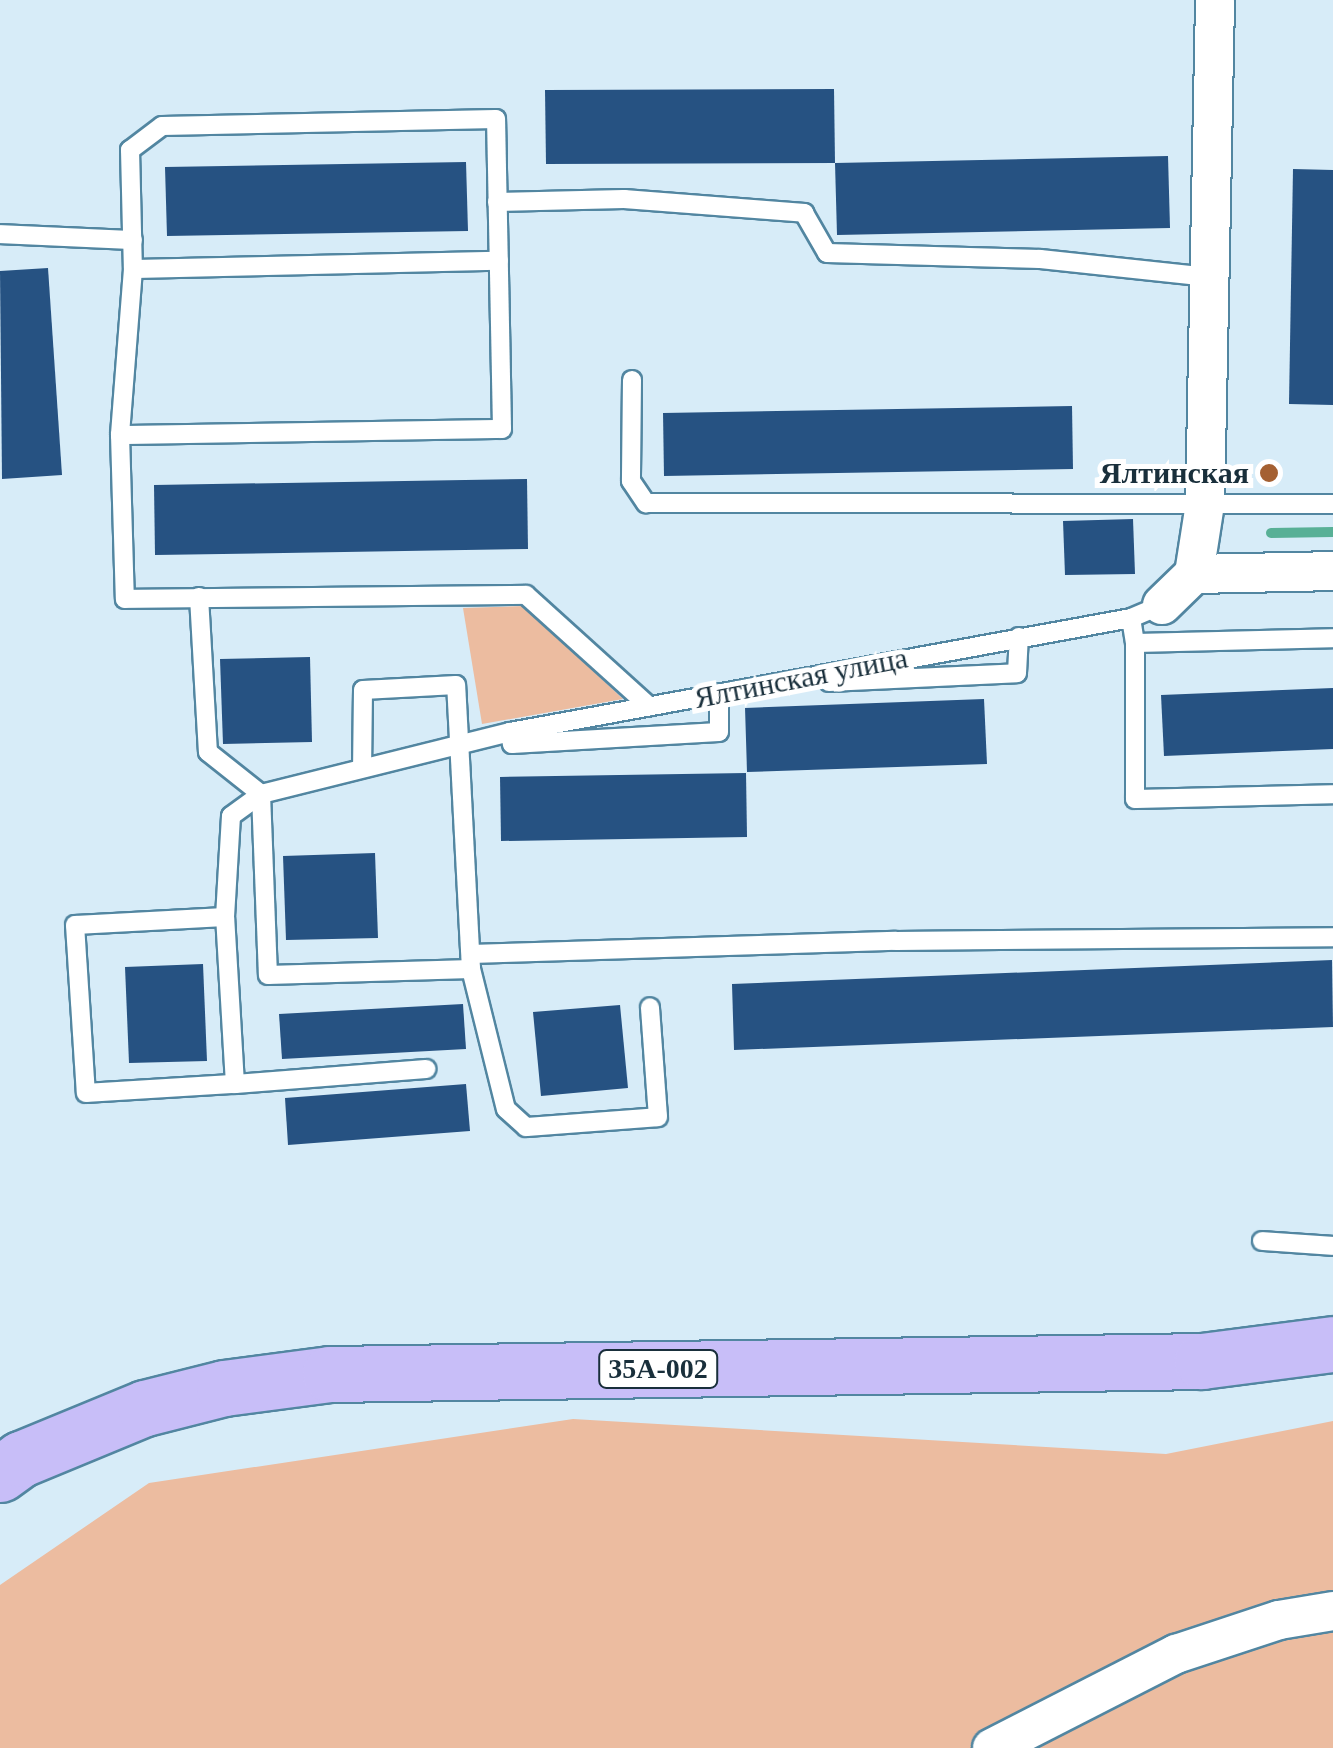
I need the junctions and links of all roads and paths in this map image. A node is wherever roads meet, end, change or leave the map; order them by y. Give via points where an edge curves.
1 (1216, 0) edge
2 (498, 202) junction
3 (0, 234) edge
4 (132, 240) junction
5 (498, 261) junction
6 (133, 269) junction
7 (1209, 276) junction
8 (632, 380) dead end
9 (120, 436) junction
10 (1205, 504) junction
11 (1333, 504) edge
12 (1333, 571) edge
13 (1194, 574) junction
14 (199, 596) junction
15 (1146, 611) junction
16 (1018, 637) junction
17 (1333, 638) edge
18 (1135, 643) junction
19 (762, 685) junction
20 (720, 693) junction
21 (649, 706) junction
22 (510, 732) junction
23 (462, 743) junction
24 (362, 768) junction
25 (261, 794) junction
26 (1333, 794) edge
27 (224, 917) junction
28 (1333, 936) edge
29 (471, 962) junction
30 (650, 1006) dead end
31 (426, 1070) dead end
32 (236, 1084) junction
33 (1262, 1242) dead end
34 (1333, 1246) edge
35 (1333, 1344) edge
36 (0, 1474) edge
37 (1333, 1611) edge
38 (992, 1748) edge

1 - 7 street
2 - 4 lane via 496,119 162,126 130,150
2 - 5 lane
2 - 7 lane via 624,199 804,213 827,253 1040,259
3 - 4 lane
4 - 6 lane
5 - 6 lane
5 - 9 lane via 502,429
6 - 9 lane
7 - 10 street
8 - 10 lane via 631,481 646,503
9 - 14 lane via 125,599
10 - 11 lane
10 - 13 street
12 - 13 street
13 - 15 street
14 - 21 lane via 526,595
14 - 25 lane via 208,752
15 - 16 lane, Ялтинская улица
15 - 18 lane
16 - 19 lane, Ялтинская улица
16 - 19 lane via 1018,672
17 - 18 lane
18 - 26 lane via 1135,799
19 - 20 lane, Ялтинская улица
20 - 21 lane, Ялтинская улица
20 - 22 lane via 719,732 512,744
21 - 22 lane, Ялтинская улица
22 - 23 lane, Ялтинская улица
23 - 24 lane, Ялтинская улица
23 - 24 lane via 456,685 363,690
23 - 29 lane
24 - 25 lane, Ялтинская улица
25 - 27 lane via 231,816
25 - 29 lane via 268,975
27 - 32 lane
27 - 32 lane via 75,925 86,1093
28 - 29 lane via 896,941
29 - 30 lane via 506,1109 526,1127 658,1117
31 - 32 lane
33 - 34 lane
35 - 36 highway, 35А-002 via 1202,1361 330,1374 224,1388 145,1408
37 - 38 street via 1280,1620 1176,1654

